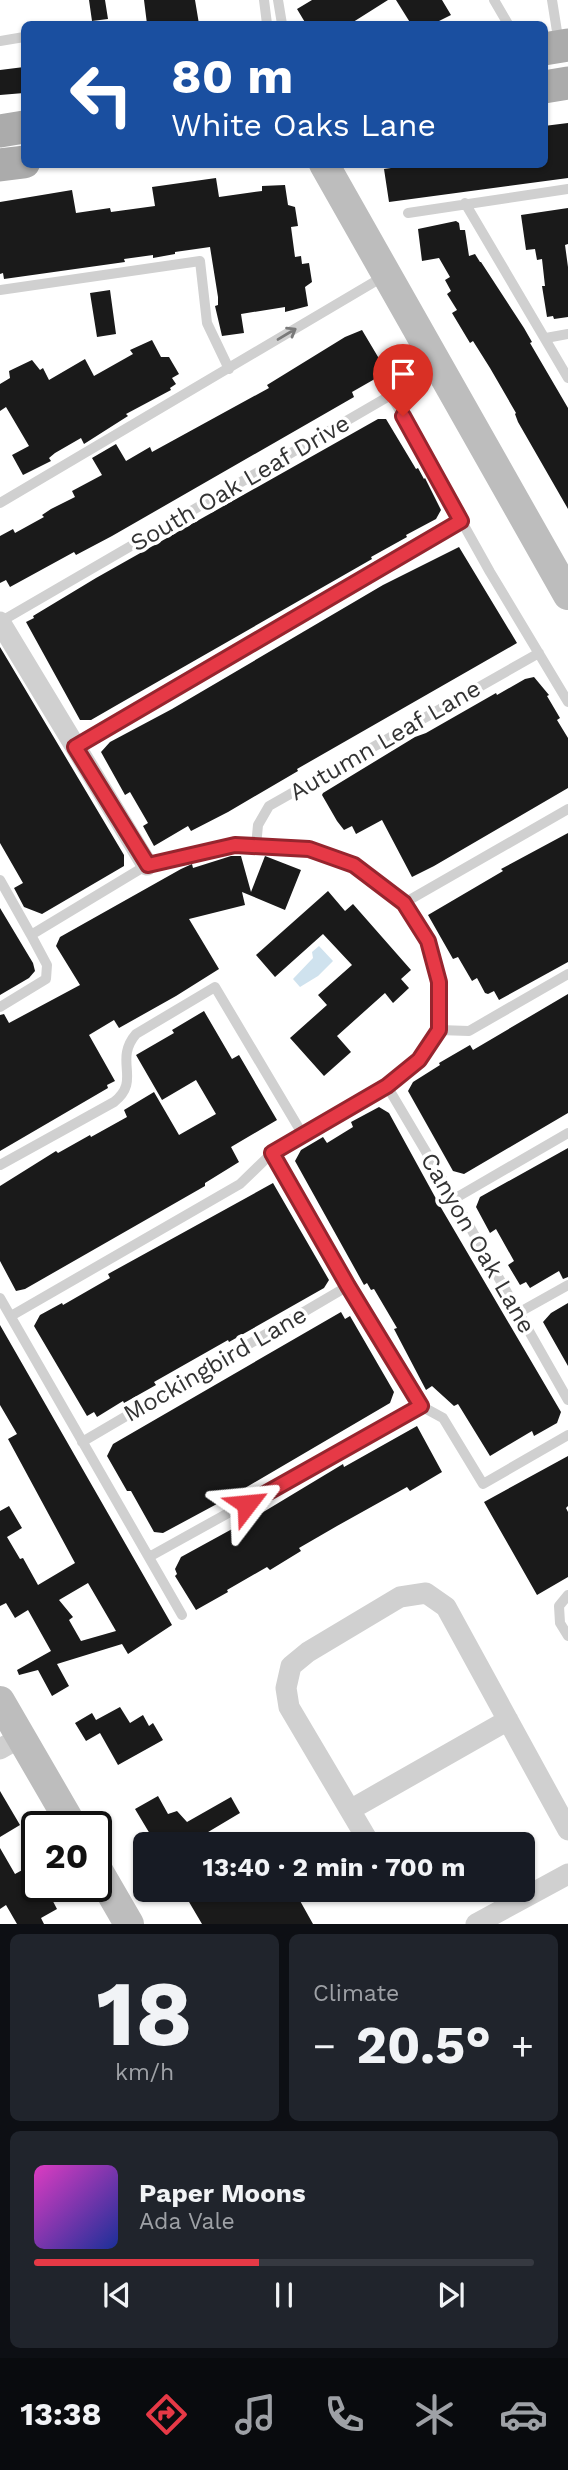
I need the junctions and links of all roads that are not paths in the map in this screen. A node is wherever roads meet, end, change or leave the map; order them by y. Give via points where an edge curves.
1 (264, 0) edge
2 (278, 0) edge
3 (494, 0) edge
4 (553, 3) edge
5 (267, 21) edge
6 (282, 21) edge
7 (506, 21) edge
8 (21, 38) edge
9 (0, 41) edge
10 (557, 47) edge
11 (568, 83) edge
12 (548, 86) edge
13 (21, 128) edge
14 (0, 131) edge
15 (21, 162) edge
16 (0, 165) edge
17 (326, 168) edge
18 (568, 189) edge
19 (465, 203) junction
20 (408, 213) dead end
21 (386, 275) junction
22 (0, 290) edge
23 (568, 334) edge
24 (546, 338) junction
25 (229, 369) junction
26 (568, 378) edge
27 (0, 503) edge
28 (461, 521) junction
29 (568, 595) edge
30 (0, 622) edge
31 (539, 653) junction
32 (568, 702) edge
33 (75, 747) junction
34 (568, 809) edge
35 (256, 846) junction
36 (148, 865) junction
37 (0, 880) edge
38 (404, 903) junction
39 (31, 935) junction
40 (568, 974) edge
41 (0, 1007) edge
42 (439, 1030) junction
43 (387, 1086) junction
44 (568, 1133) edge
45 (303, 1135) junction
46 (272, 1153) junction
47 (0, 1165) edge
48 (454, 1199) junction
49 (568, 1285) edge
50 (348, 1286) junction
51 (0, 1298) edge
52 (518, 1313) junction
53 (11, 1316) junction
54 (568, 1400) edge
55 (421, 1406) junction
56 (568, 1435) edge
57 (82, 1442) junction
58 (149, 1558) junction
59 (568, 1595) edge
60 (182, 1615) dead end
61 (568, 1636) edge
62 (0, 1701) edge
63 (508, 1720) junction
64 (10, 1743) edge
65 (350, 1810) junction
66 (61, 1811) edge
67 (568, 1830) edge
68 (363, 1832) edge
69 (568, 1874) edge
70 (112, 1895) edge
71 (129, 1924) edge
72 (476, 1924) edge

1 - 5 lane
2 - 6 lane
3 - 7 lane
4 - 10 lane
8 - 9 lane
11 - 12 main road
13 - 14 main road
15 - 16 main road
17 - 21 street
18 - 19 lane
19 - 20 lane
19 - 24 lane
25 -> 21 lane
21 - 29 street
22 - 25 lane via 200,261 207,323
23 - 24 lane
24 - 26 lane
25 - 27 lane
28 - 30 lane, South Oak Leaf Drive via 391,395
28 - 31 lane, South Oak Leaf Drive
28 - 33 lane
30 - 33 street
31 - 32 lane, South Oak Leaf Drive
31 - 35 lane, Autumn Leaf Lane via 270,806 258,825
33 - 36 street
34 - 38 lane
35 - 36 lane via 235,845
35 - 38 lane via 309,849 354,865
36 - 39 lane
37 - 39 lane
38 - 42 lane via 428,941 439,982
39 - 41 lane via 47,965 46,979
40 - 42 lane via 469,1031
42 - 43 lane via 419,1060
43 - 45 lane
43 - 48 lane, Canyon Oak Lane
44 - 48 lane
45 - 46 lane
45 - 47 lane via 215,987 136,1034 127,1044 126,1093
46 - 50 lane
46 - 53 lane via 240,1184
48 - 52 lane, Canyon Oak Lane
49 - 52 lane
50 - 55 lane
50 - 57 lane, Mockingbird Lane
51 - 53 lane
52 - 54 lane, Canyon Oak Lane
53 - 57 lane
55 - 56 lane via 443,1418 483,1484
55 - 58 lane
57 - 58 lane
58 - 60 lane
59 - 61 lane via 559,1606 560,1623
62 - 64 street
63 - 65 street
63 - 65 street via 446,1607 426,1593 400,1597 291,1666 286,1688 289,1707
63 - 67 street
64 - 66 street
65 - 68 street
69 - 72 street
70 - 71 street

